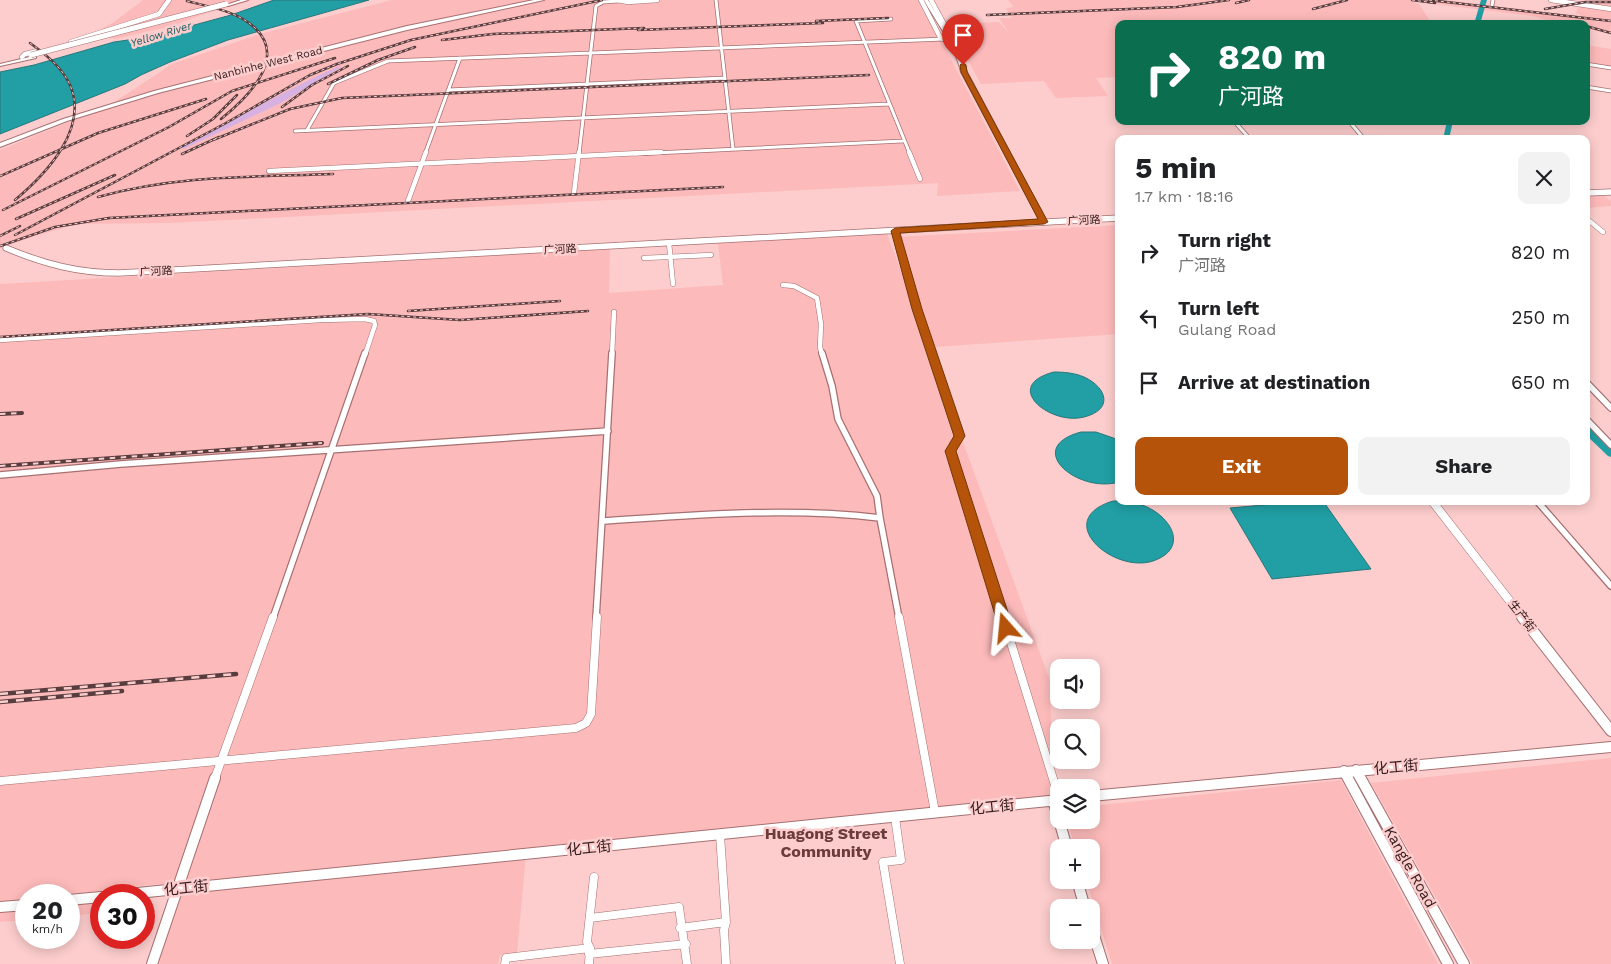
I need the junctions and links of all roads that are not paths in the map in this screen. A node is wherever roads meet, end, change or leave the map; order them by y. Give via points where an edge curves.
1 (169, 0) edge
2 (239, 0) edge
3 (246, 0) edge
4 (524, 0) edge
5 (541, 0) edge
6 (619, 0) edge
7 (657, 0) edge
8 (716, 0) edge
9 (921, 0) edge
10 (926, 0) edge
11 (931, 0) edge
12 (1493, 0) edge
13 (1551, 0) edge
14 (227, 4) junction
15 (1492, 5) dead end
16 (1611, 9) edge
17 (891, 20) dead end
18 (946, 38) junction
19 (864, 42) junction
20 (722, 47) junction
21 (590, 53) junction
22 (33, 56) junction
23 (22, 57) junction
24 (460, 58) junction
25 (0, 64) edge
26 (1590, 65) edge
27 (1611, 68) edge
28 (725, 78) junction
29 (587, 84) junction
30 (1590, 87) edge
31 (448, 90) junction
32 (1611, 91) edge
33 (889, 104) junction
34 (729, 111) junction
35 (583, 118) junction
36 (436, 124) junction
37 (1238, 125) edge
38 (1353, 125) edge
39 (307, 130) junction
40 (295, 131) dead end
41 (1246, 135) edge
42 (1361, 135) edge
43 (903, 141) junction
44 (0, 143) edge
45 (733, 149) junction
46 (578, 157) junction
47 (421, 164) junction
48 (269, 171) dead end
49 (920, 179) dead end
50 (574, 192) dead end
51 (1611, 192) edge
52 (1590, 193) edge
53 (408, 200) dead end
54 (1115, 218) edge
55 (1590, 221) edge
56 (1044, 222) junction
57 (895, 231) junction
58 (1603, 232) dead end
59 (669, 244) junction
60 (3, 249) edge
61 (711, 254) dead end
62 (670, 257) junction
63 (644, 258) dead end
64 (673, 284) dead end
65 (783, 285) dead end
66 (614, 312) dead end
67 (0, 340) edge
68 (1590, 386) edge
69 (1611, 408) edge
70 (1590, 423) edge
71 (608, 431) junction
72 (1611, 444) edge
73 (333, 450) junction
74 (0, 475) edge
75 (1435, 505) edge
76 (1540, 505) edge
77 (880, 518) junction
78 (603, 521) junction
79 (1611, 586) edge
80 (1611, 731) edge
81 (1611, 747) edge
82 (222, 760) junction
83 (1356, 770) junction
84 (1344, 771) junction
85 (215, 778) joint
86 (1051, 779) edge
87 (0, 780) edge
88 (1100, 795) edge
89 (1050, 800) edge
90 (935, 812) junction
91 (894, 817) junction
92 (720, 835) junction
93 (594, 877) dead end
94 (177, 889) junction
95 (155, 891) edge
96 (15, 906) edge
97 (0, 908) edge
98 (590, 918) junction
99 (726, 922) junction
100 (680, 928) junction
101 (686, 944) junction
102 (1098, 949) edge
103 (590, 951) junction
104 (152, 964) edge
105 (505, 964) edge
106 (589, 964) edge
107 (687, 964) edge
108 (726, 964) edge
109 (900, 964) edge
110 (1103, 964) edge
111 (1448, 964) edge
112 (1464, 964) edge

1 - 23 street via 159,14
2 - 14 main road
3 - 14 main road
4 - 44 highway, Nanbinhe West Road via 154,90 63,118
5 - 44 highway, Nanbinhe West Road via 407,28 156,92
6 - 7 street
6 - 21 street via 596,6
8 - 20 street
9 - 18 street via 940,37
10 - 18 main road
11 - 18 street via 951,37
12 - 15 street
13 - 16 street
14 - 22 main road, bridge via 132,33
17 - 19 street via 856,21
18 - 19 street
18 - 56 main road via 957,66 964,72
19 - 20 street
19 - 33 street
20 - 21 street
20 - 28 street
21 - 24 street
21 - 29 street
22 - 23 main road
22 - 25 main road
23 - 25 main road
24 - 31 street
24 - 39 street via 388,61 336,82
26 - 27 street
28 - 29 street
28 - 34 street
29 - 31 street
29 - 35 street
30 - 32 street
31 - 36 street
33 - 34 street
33 - 43 street
34 - 35 street
34 - 45 street
35 - 36 street
35 - 46 street
36 - 39 street
36 - 47 street
37 - 41 street
38 - 42 street
39 - 40 street
43 - 45 street
43 - 49 street
45 - 46 street
46 - 47 street
46 - 50 street
47 - 48 street
47 - 53 street
51 - 52 street
54 - 56 street, 广河路
55 - 58 street
56 - 57 street, 广河路
57 - 59 street, 广河路
57 - 86 street via 959,436 951,451
59 - 60 street, 广河路 via 102,274 55,268
59 - 62 street
61 - 62 street
62 - 63 street
62 - 64 street
65 - 77 street via 794,286 817,298 820,347 838,419 877,496
66 - 71 street
67 - 73 street via 373,319 374,325
68 - 69 street
70 - 72 street
71 - 73 street
71 - 78 street
73 - 74 street
73 - 82 street
75 - 80 street, 生产街
76 - 79 street
77 - 78 street via 735,512
77 - 90 street
78 - 82 street via 591,714 585,724 576,728
81 - 83 street, 化工街
82 - 85 street
82 - 87 street
83 - 84 street, 化工街
83 - 112 street, Kangle Road
84 - 88 street, 化工街
84 - 111 street, Kangle Road
85 - 94 street
89 - 90 street, 化工街
90 - 91 street, 化工街
91 - 92 street, 化工街
91 - 109 street via 901,860 883,862
92 - 94 street, 化工街
92 - 99 street
93 - 98 street
94 - 95 street, 化工街
94 - 104 street
96 - 97 street
98 - 100 street via 679,907
98 - 103 street via 587,942
99 - 100 street
99 - 108 street
100 - 101 street
101 - 103 street
101 - 107 street
102 - 110 street
103 - 105 street via 506,958
103 - 106 street

